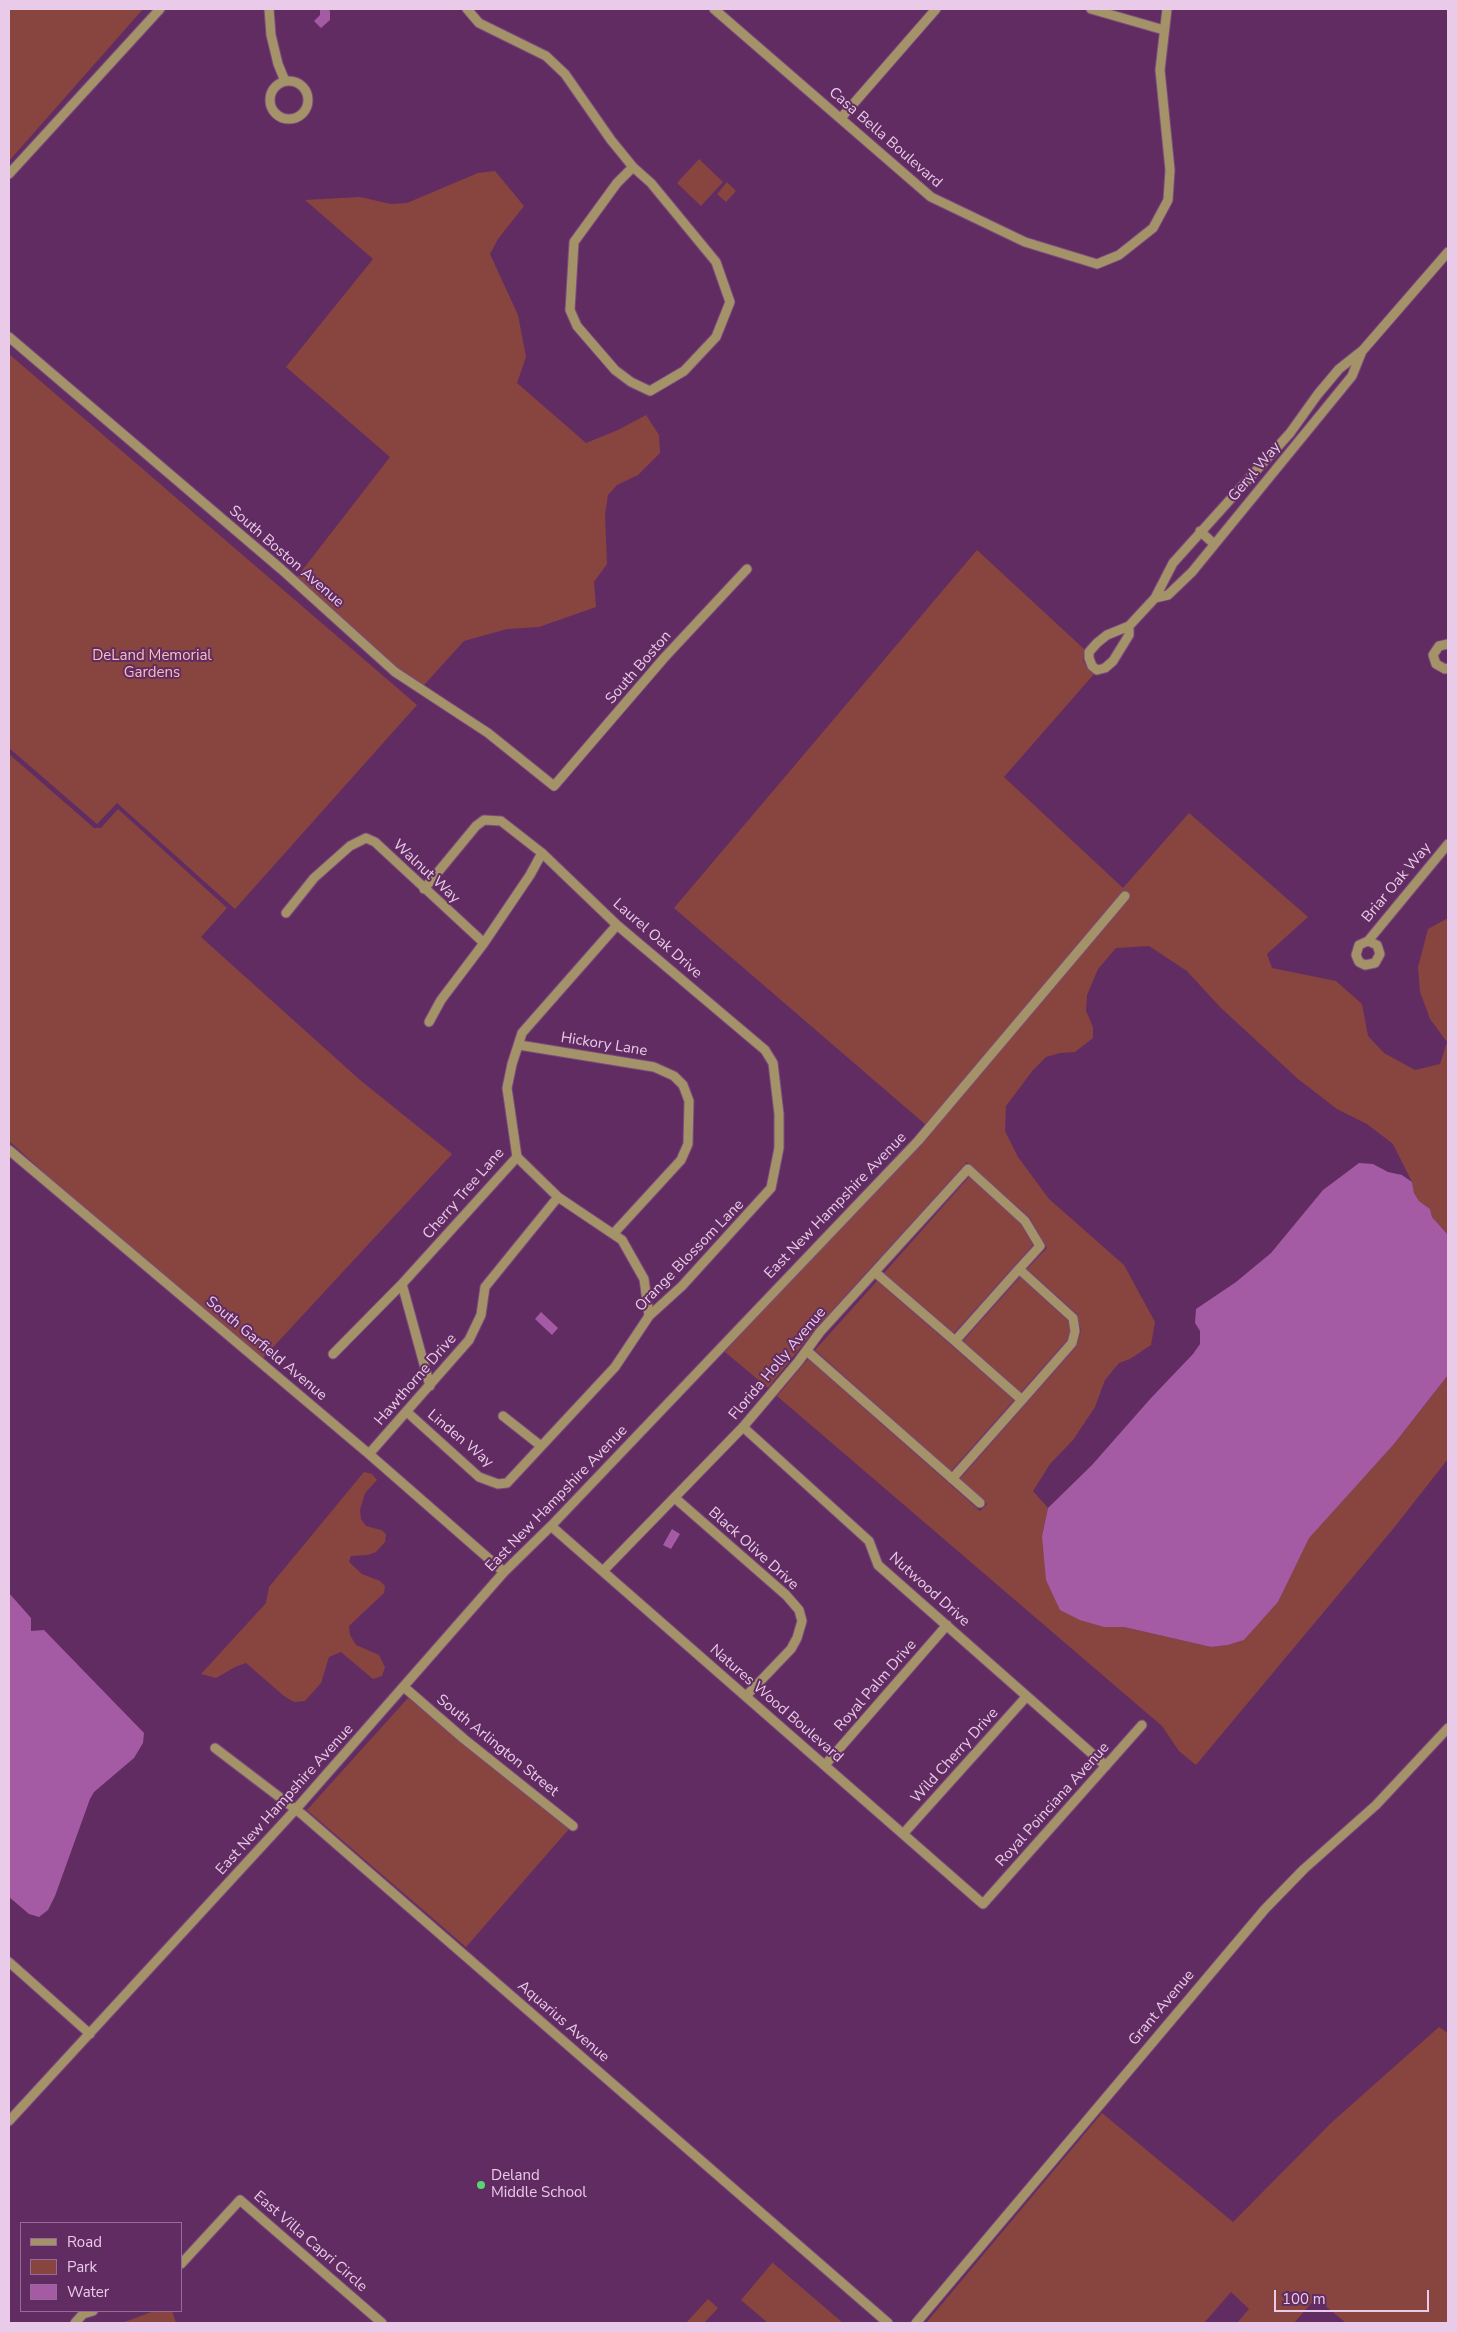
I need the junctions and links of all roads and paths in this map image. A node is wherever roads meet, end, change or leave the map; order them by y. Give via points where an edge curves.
1 (160, 9) edge
2 (269, 9) edge
3 (467, 9) edge
4 (714, 9) edge
5 (936, 9) edge
6 (1091, 9) edge
7 (1167, 9) edge
8 (1164, 30) junction
9 (285, 81) junction
10 (841, 118) junction
11 (634, 167) junction
12 (9, 174) edge
13 (1448, 252) edge
14 (9, 337) edge
15 (1363, 350) junction
16 (1293, 428) junction
17 (1303, 437) junction
18 (1200, 531) junction
19 (1214, 544) junction
20 (747, 569) dead end
21 (1155, 598) junction
22 (1129, 626) junction
23 (1448, 644) edge
24 (1448, 668) edge
25 (554, 786) joint
26 (1448, 844) edge
27 (542, 853) junction
28 (424, 889) junction
29 (1125, 896) dead end
30 (286, 913) dead end
31 (617, 925) junction
32 (1368, 941) dead end
33 (484, 944) junction
34 (429, 1022) dead end
35 (519, 1045) junction
36 (779, 1114) joint
37 (9, 1150) edge
38 (517, 1157) junction
39 (558, 1197) junction
40 (614, 1233) junction
41 (1019, 1269) junction
42 (876, 1273) junction
43 (402, 1284) junction
44 (649, 1316) junction
45 (955, 1341) junction
46 (807, 1350) junction
47 (333, 1354) dead end
48 (430, 1386) junction
49 (1022, 1400) junction
50 (407, 1412) junction
51 (503, 1416) dead end
52 (743, 1427) junction
53 (541, 1446) junction
54 (369, 1454) junction
55 (952, 1479) junction
56 (498, 1484) joint
57 (675, 1498) junction
58 (980, 1504) dead end
59 (551, 1526) junction
60 (603, 1571) junction
61 (504, 1572) junction
62 (947, 1625) junction
63 (404, 1687) junction
64 (746, 1696) junction
65 (1027, 1696) junction
66 (1142, 1726) dead end
67 (1448, 1728) edge
68 (215, 1748) dead end
69 (825, 1765) junction
70 (1106, 1766) junction
71 (296, 1809) junction
72 (573, 1826) dead end
73 (904, 1834) junction
74 (984, 1904) joint
75 (9, 1962) edge
76 (90, 2034) junction
77 (9, 2121) edge
78 (182, 2263) edge
79 (90, 2312) edge
80 (74, 2323) edge
81 (382, 2323) edge
82 (888, 2323) edge
83 (916, 2323) edge

1 - 12 street
2 - 9 street via 271,35
3 - 11 street via 479,23 546,56 565,74
4 - 10 street, Casa Bella Boulevard
5 - 10 street
6 - 8 street
7 - 8 street, Casa Bella Boulevard
8 - 10 street, Casa Bella Boulevard via 1160,70 1170,170 1168,200 1153,228 1119,254 1096,264 1025,242 931,197
9 - 9 street via 274,89 270,103 277,115 293,118 307,106 307,95 300,85
11 - 11 street via 716,262 730,302 716,337 684,371 650,391 615,370 577,326 570,310 574,242 617,183
13 - 15 street, Geryl Way
14 - 25 street, South Boston Avenue via 395,672 488,733
15 - 16 street, Geryl Way via 1339,369
15 - 17 street, Geryl Way via 1352,376
16 - 17 street
16 - 18 street, Geryl Way
17 - 19 street, Geryl Way
18 - 19 street
18 - 21 street, Geryl Way via 1173,563
19 - 21 street, Geryl Way via 1168,595
20 - 25 street, South Boston via 664,658
21 - 22 street, Geryl Way
22 - 22 street, Geryl Way via 1097,643 1089,652 1092,666 1098,670 1113,661 1130,635
23 - 24 street via 1439,646 1434,655 1439,667
26 - 32 street, Briar Oak Way
27 - 28 street, Laurel Oak Drive via 501,821 484,820
27 - 31 street, Laurel Oak Drive
27 - 33 street
28 - 30 street, Walnut Way via 366,838 350,846 314,878
28 - 33 street, Walnut Way
29 - 59 street, East New Hampshire Avenue via 918,1141
31 - 35 street, Cherry Tree Lane via 522,1033
31 - 36 street, Laurel Oak Drive via 765,1050 773,1063
33 - 34 street via 441,1000
35 - 38 street, Cherry Tree Lane via 507,1088
35 - 40 street, Hickory Lane via 654,1067 674,1076 683,1085 689,1101 688,1144 681,1160
36 - 44 street, Orange Blossom Lane via 779,1148 771,1188 689,1279
37 - 54 street, South Garfield Avenue
38 - 39 street
38 - 43 street, Cherry Tree Lane
39 - 40 street
39 - 48 street, Hawthorne Drive via 485,1287 481,1315 469,1340
40 - 44 street via 628,1249 644,1279
41 - 42 street, Florida Holly Avenue via 1040,1246 1025,1221 968,1169
41 - 45 street
41 - 49 street via 1073,1318 1075,1331 1072,1343
42 - 45 street
42 - 46 street, Florida Holly Avenue
43 - 47 street, Cherry Tree Lane
43 - 48 street
44 - 53 street, Orange Blossom Lane via 615,1367
45 - 49 street
46 - 52 street, Florida Holly Avenue
46 - 55 street
48 - 50 street, Hawthorne Drive
49 - 55 street
50 - 54 street, Hawthorne Drive
50 - 56 street, Linden Way via 479,1477
51 - 53 street
52 - 57 street, Florida Holly Avenue
52 - 62 street, Nutwood Drive via 869,1541 878,1565
53 - 56 street, Orange Blossom Lane via 507,1483
54 - 61 street, South Garfield Avenue
55 - 58 street
57 - 60 street, Florida Holly Avenue
57 - 64 street, Black Olive Drive via 799,1610 802,1630 794,1644
59 - 60 street, Natures Wood Boulevard
59 - 61 street, East New Hampshire Avenue
60 - 64 street, Natures Wood Boulevard
61 - 63 street, East New Hampshire Avenue
62 - 65 street, Nutwood Drive
62 - 69 street, Royal Palm Drive
63 - 71 street, East New Hampshire Avenue
63 - 72 street, South Arlington Street
64 - 69 street, Natures Wood Boulevard
65 - 70 street, Nutwood Drive
65 - 73 street, Wild Cherry Drive
66 - 70 street, Royal Poinciana Avenue
67 - 83 street, Grant Avenue via 1376,1805 1264,1909
68 - 71 street, Aquarius Avenue
69 - 73 street, Natures Wood Boulevard
70 - 74 street, Royal Poinciana Avenue
71 - 76 street, East New Hampshire Avenue
71 - 82 street, Aquarius Avenue
73 - 74 street, Natures Wood Boulevard
75 - 76 street
76 - 77 street, East New Hampshire Avenue
78 - 81 street, East Villa Capri Circle via 240,2200
79 - 80 street

